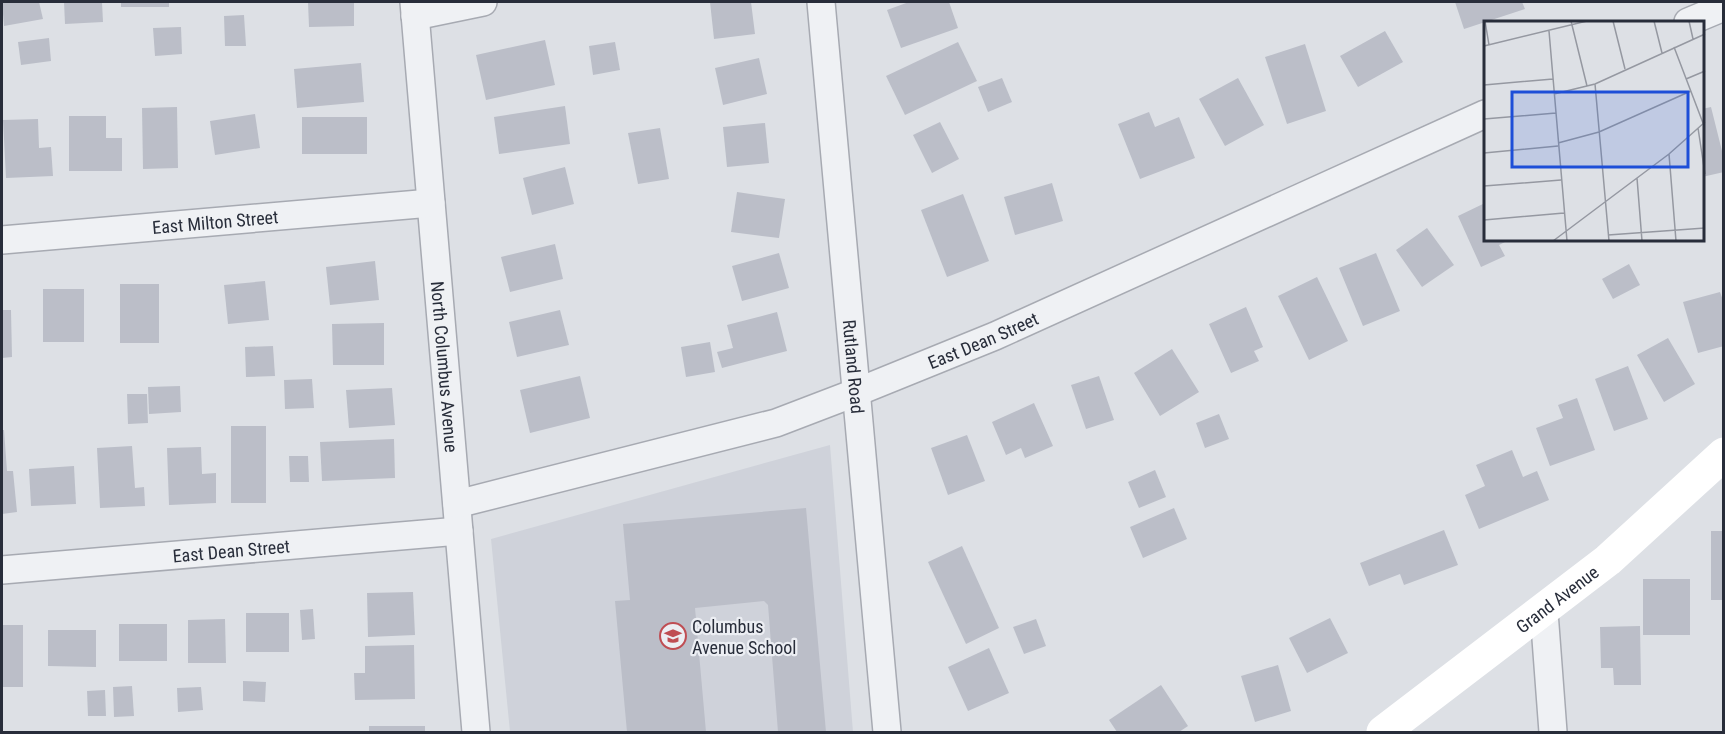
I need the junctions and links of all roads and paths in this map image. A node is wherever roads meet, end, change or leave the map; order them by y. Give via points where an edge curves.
1 (483, 2) edge
2 (821, 2) edge
3 (1724, 6) edge
4 (414, 9) edge
5 (1690, 21) edge
6 (1484, 114) edge
7 (431, 203) junction
8 (2, 240) edge
9 (857, 392) junction
10 (1724, 454) edge
11 (457, 504) junction
12 (459, 531) junction
13 (2, 570) edge
14 (1544, 612) junction
15 (476, 732) edge
16 (887, 732) edge
17 (1383, 732) edge
18 (1553, 732) edge

1 - 4 street
2 - 9 street, Rutland Road
3 - 5 street
4 - 7 street, North Columbus Avenue
6 - 9 street, East Dean Street via 995,336
7 - 8 street, East Milton Street
7 - 11 street, North Columbus Avenue
9 - 11 street, East Dean Street via 776,423
9 - 16 street, Rutland Road
10 - 14 street, Grand Avenue via 1608,560
11 - 12 street, North Columbus Avenue
12 - 13 street, East Dean Street
12 - 15 street, North Columbus Avenue
14 - 17 street, Grand Avenue
14 - 18 street

